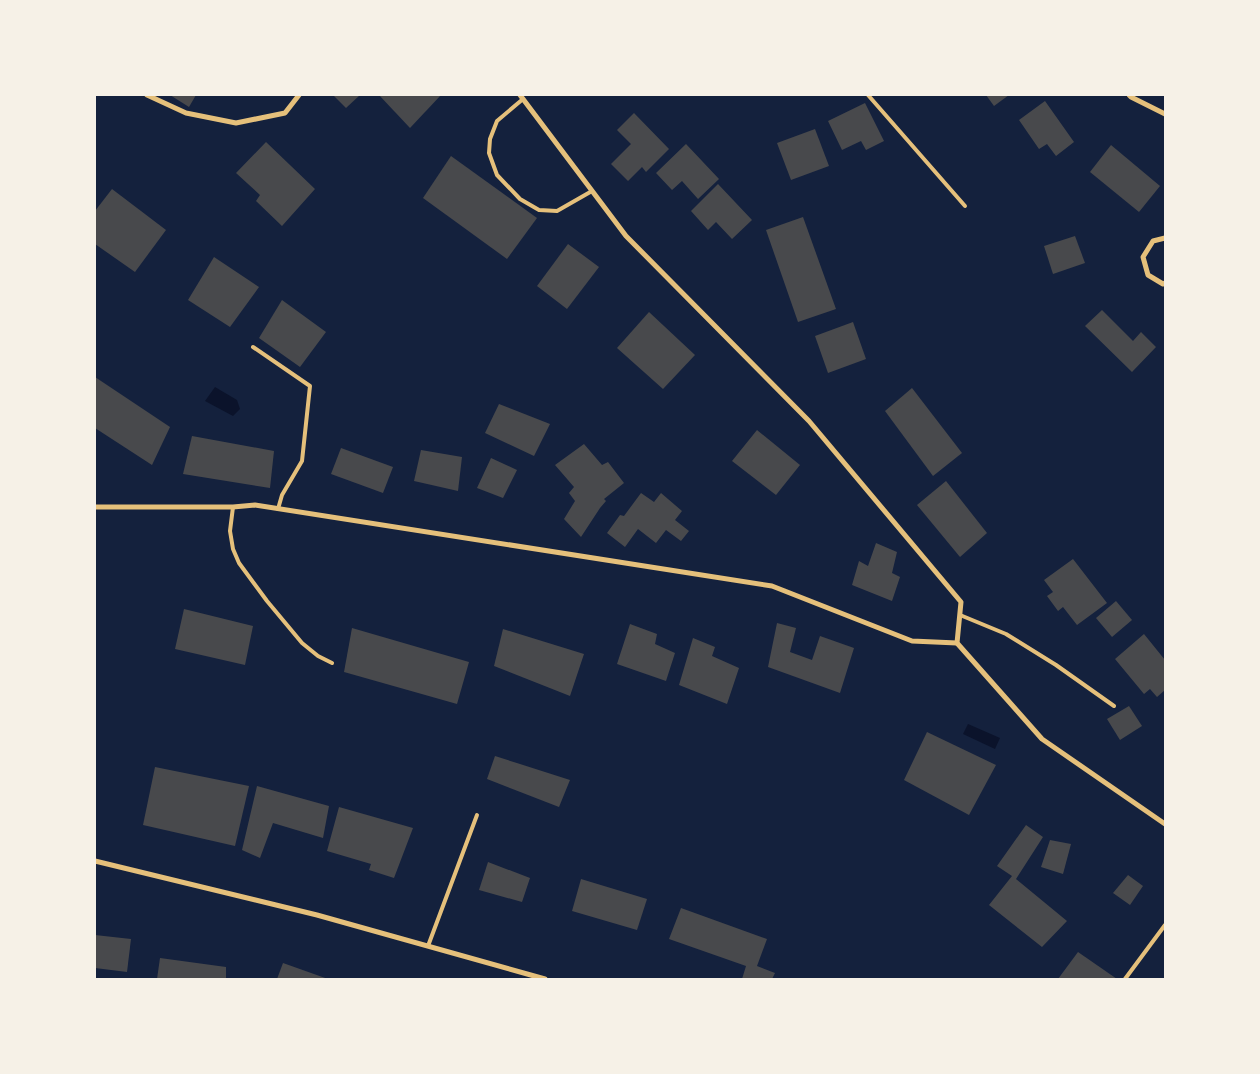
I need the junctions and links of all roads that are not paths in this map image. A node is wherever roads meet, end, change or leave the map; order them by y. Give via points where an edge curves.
1 (147, 95) edge
2 (300, 95) edge
3 (868, 95) edge
4 (1129, 95) edge
5 (522, 97) edge
6 (1165, 114) edge
7 (592, 191) junction
8 (965, 206) dead end
9 (1165, 238) edge
10 (1165, 284) edge
11 (253, 347) dead end
12 (95, 507) edge
13 (233, 507) junction
14 (278, 509) junction
15 (960, 615) junction
16 (957, 643) junction
17 (332, 663) dead end
18 (1114, 706) dead end
19 (477, 815) dead end
20 (1165, 824) edge
21 (95, 861) edge
22 (1165, 925) edge
23 (428, 946) junction
24 (545, 979) edge
25 (1125, 979) edge

1 - 2 street via 186,113 236,123 284,112
3 - 8 lane
4 - 6 street
5 - 7 street
5 - 7 lane via 497,121 490,139 489,153 497,175 520,199 540,210 557,211
7 - 15 street via 626,236 810,421 961,602
9 - 10 street via 1153,241 1144,257 1148,274
11 - 14 lane via 310,386 302,460 282,495
12 - 13 street
13 - 14 street
13 - 17 lane via 230,531 239,563 296,636 318,656
14 - 16 street via 772,586 912,642
15 - 16 street
15 - 18 lane via 1006,634
16 - 20 street via 1042,740
19 - 23 lane
21 - 23 street via 317,915
22 - 25 lane
23 - 24 street

